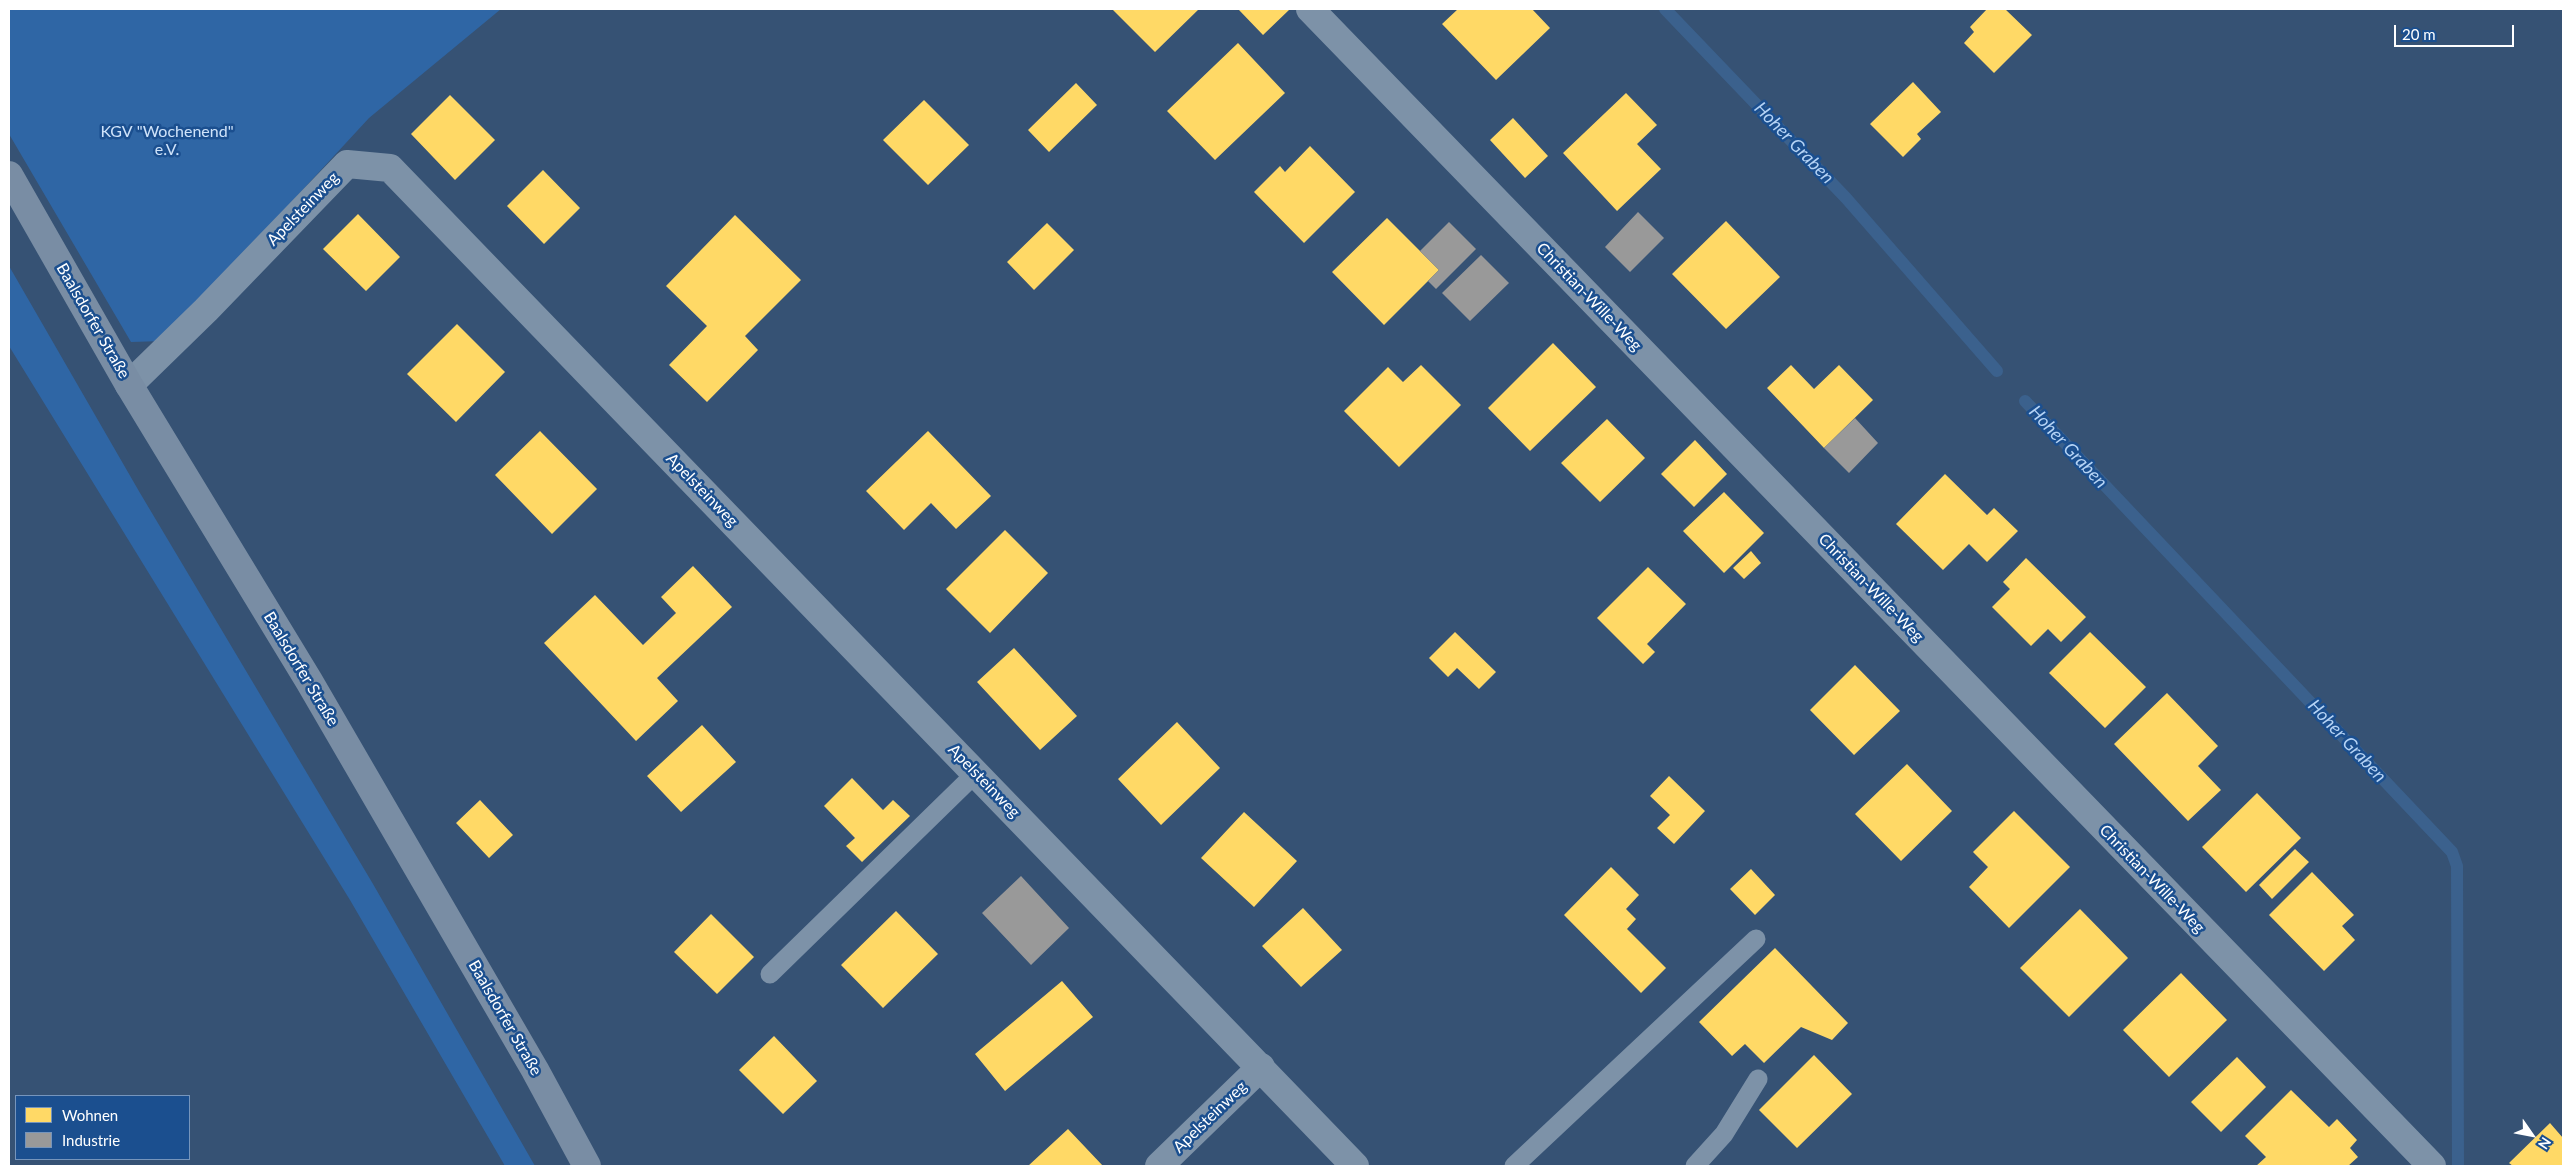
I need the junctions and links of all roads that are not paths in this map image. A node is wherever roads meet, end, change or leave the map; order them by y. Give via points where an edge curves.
1 (1310, 9) edge
2 (9, 175) edge
3 (129, 385) junction
4 (976, 773) junction
5 (1756, 939) dead end
6 (770, 974) dead end
7 (1261, 1067) junction
8 (1758, 1079) dead end
9 (587, 1166) edge
10 (1159, 1166) edge
11 (1355, 1166) edge
12 (1514, 1166) edge
13 (1695, 1166) edge
14 (2432, 1166) edge

1 - 14 street, Christian-Wille-Weg
2 - 3 main road, Baalsdorfer Straße
3 - 4 street, Apelsteinweg via 347,164 390,168
3 - 9 main road, Baalsdorfer Straße via 309,681 535,1070
4 - 6 lane
4 - 7 street, Apelsteinweg
5 - 12 lane
7 - 10 street, Apelsteinweg
7 - 11 street, Apelsteinweg
8 - 13 lane via 1724,1134

